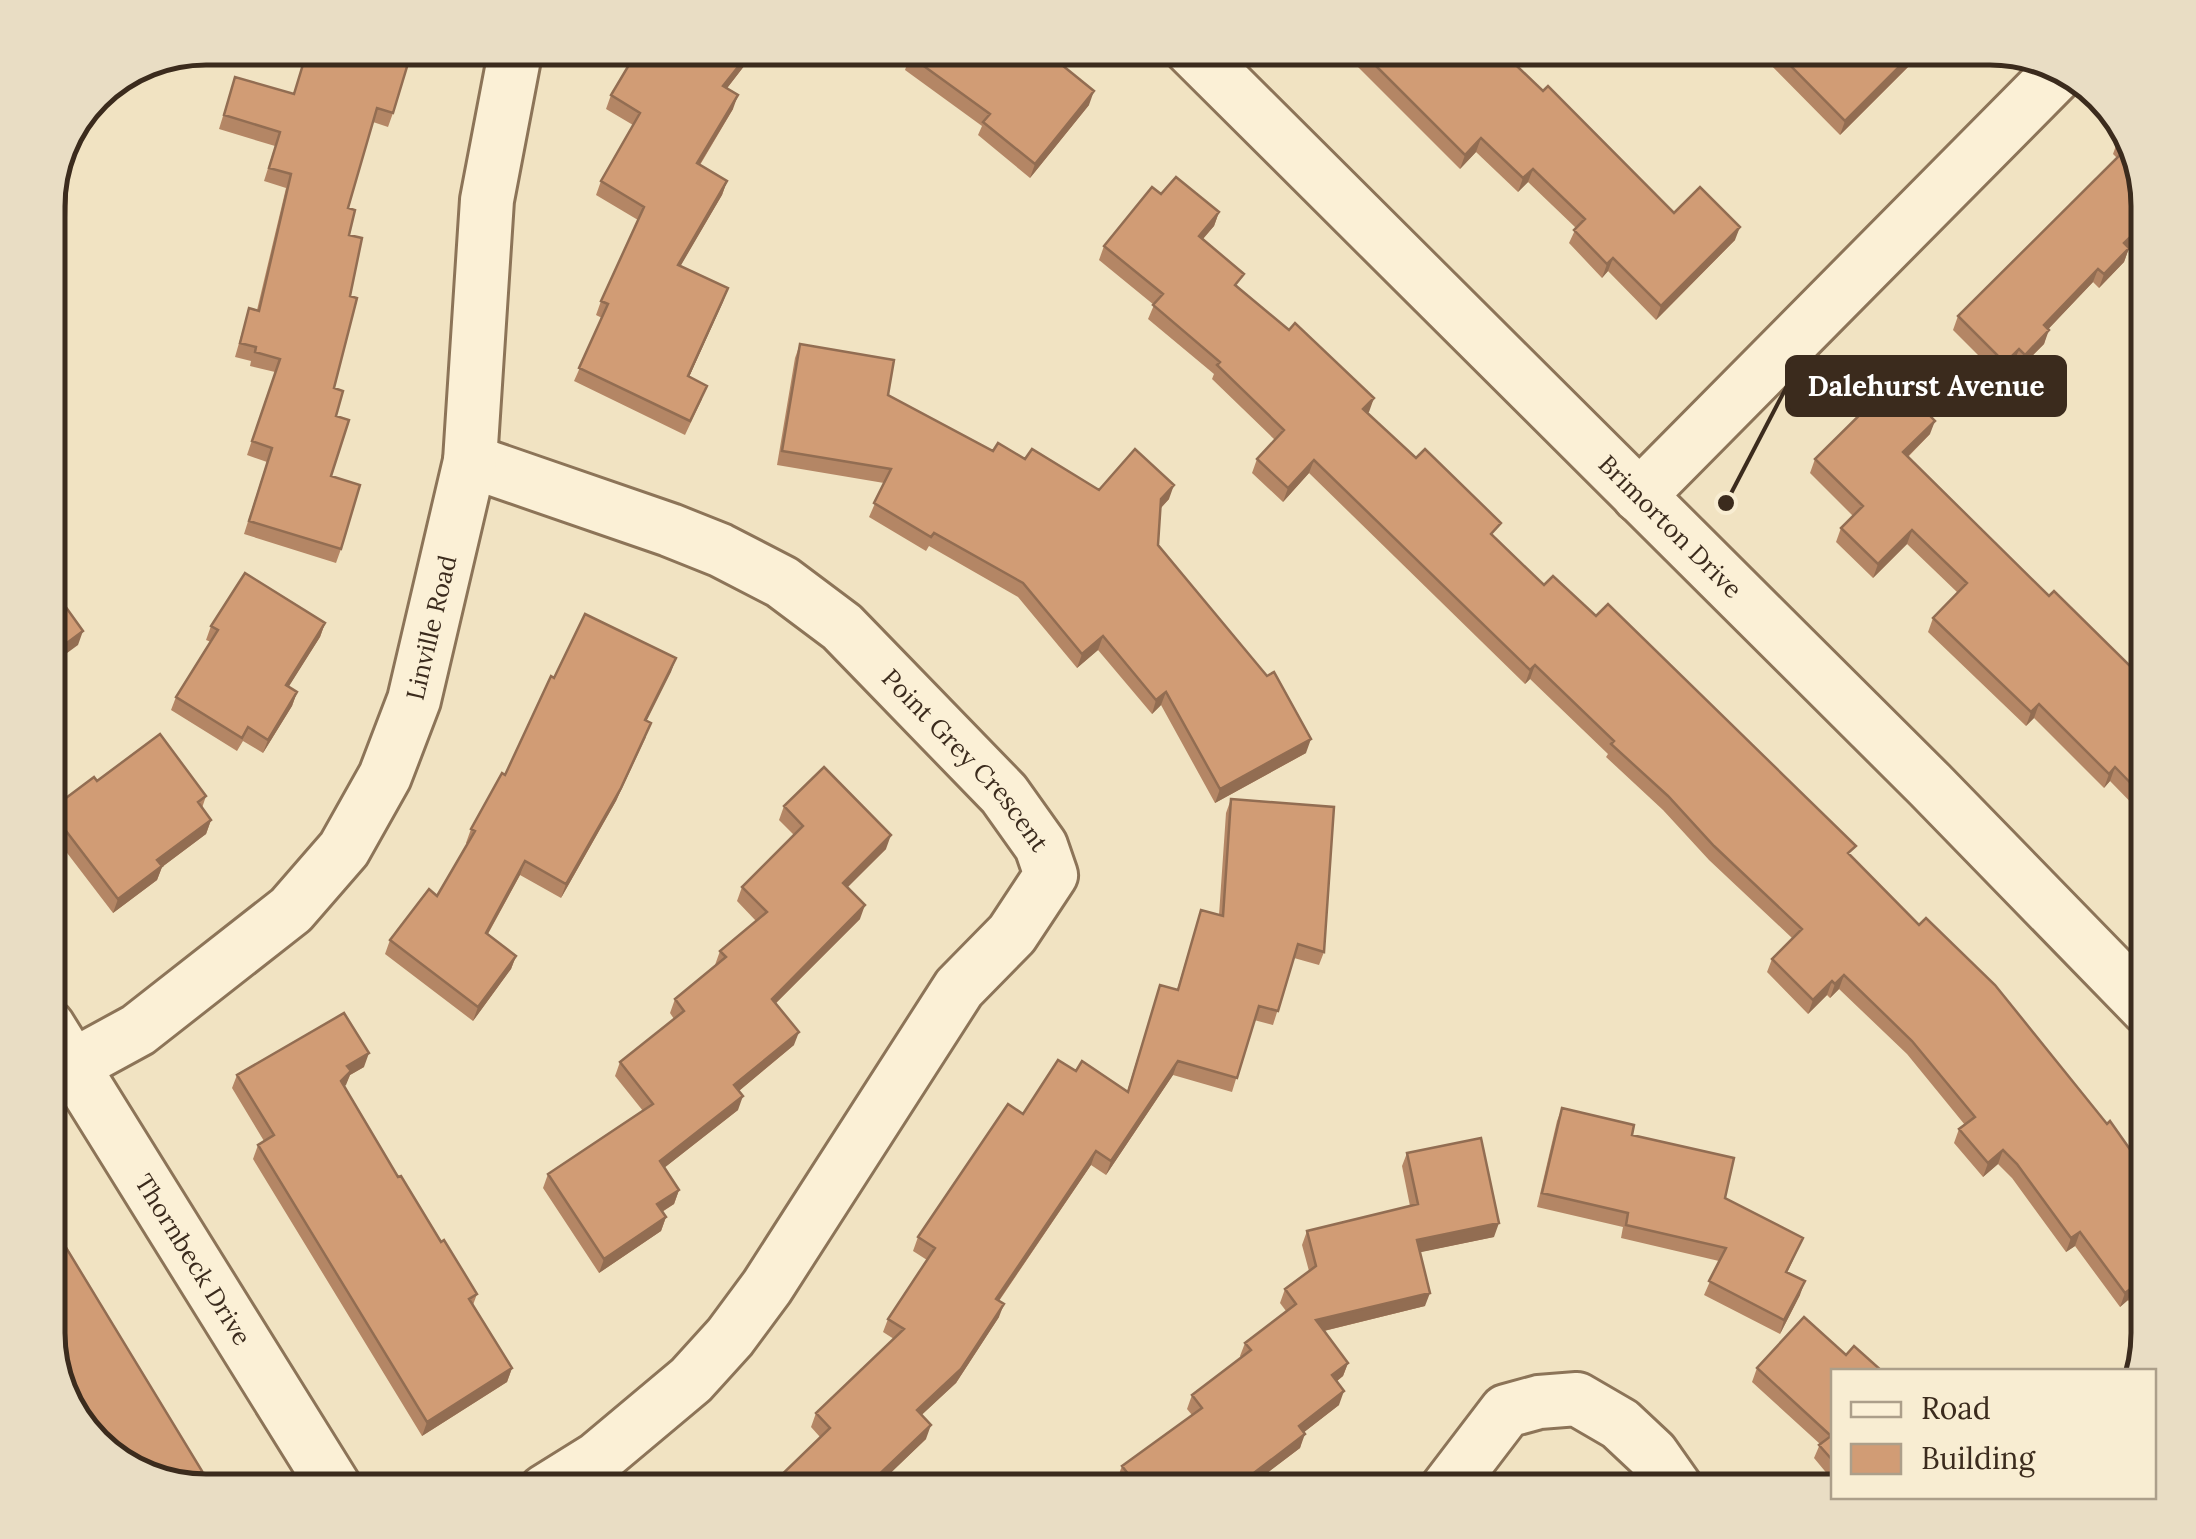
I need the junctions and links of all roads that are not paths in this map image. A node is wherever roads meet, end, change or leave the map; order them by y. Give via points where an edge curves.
1 (513, 65) edge
2 (1207, 65) edge
3 (2051, 80) edge
4 (470, 461) junction
5 (1639, 496) junction
6 (2131, 992) edge
7 (65, 1045) edge
8 (65, 1054) edge
9 (326, 1474) edge
10 (574, 1474) edge
11 (1459, 1474) edge
12 (1666, 1474) edge

1 - 4 street, Linville Road via 487,200
2 - 5 street, Brimorton Drive
3 - 5 street
4 - 7 street, Linville Road via 408,717 385,776 344,848 291,910 138,1030
4 - 10 street, Point Grey Crescent via 670,530 782,582 842,627 1004,794 1042,846 1051,875 1012,934 959,988 730,1337 690,1380
5 - 6 street, Brimorton Drive
8 - 9 street, Thornbeck Drive
11 - 12 street via 1506,1411 1577,1399 1620,1424

